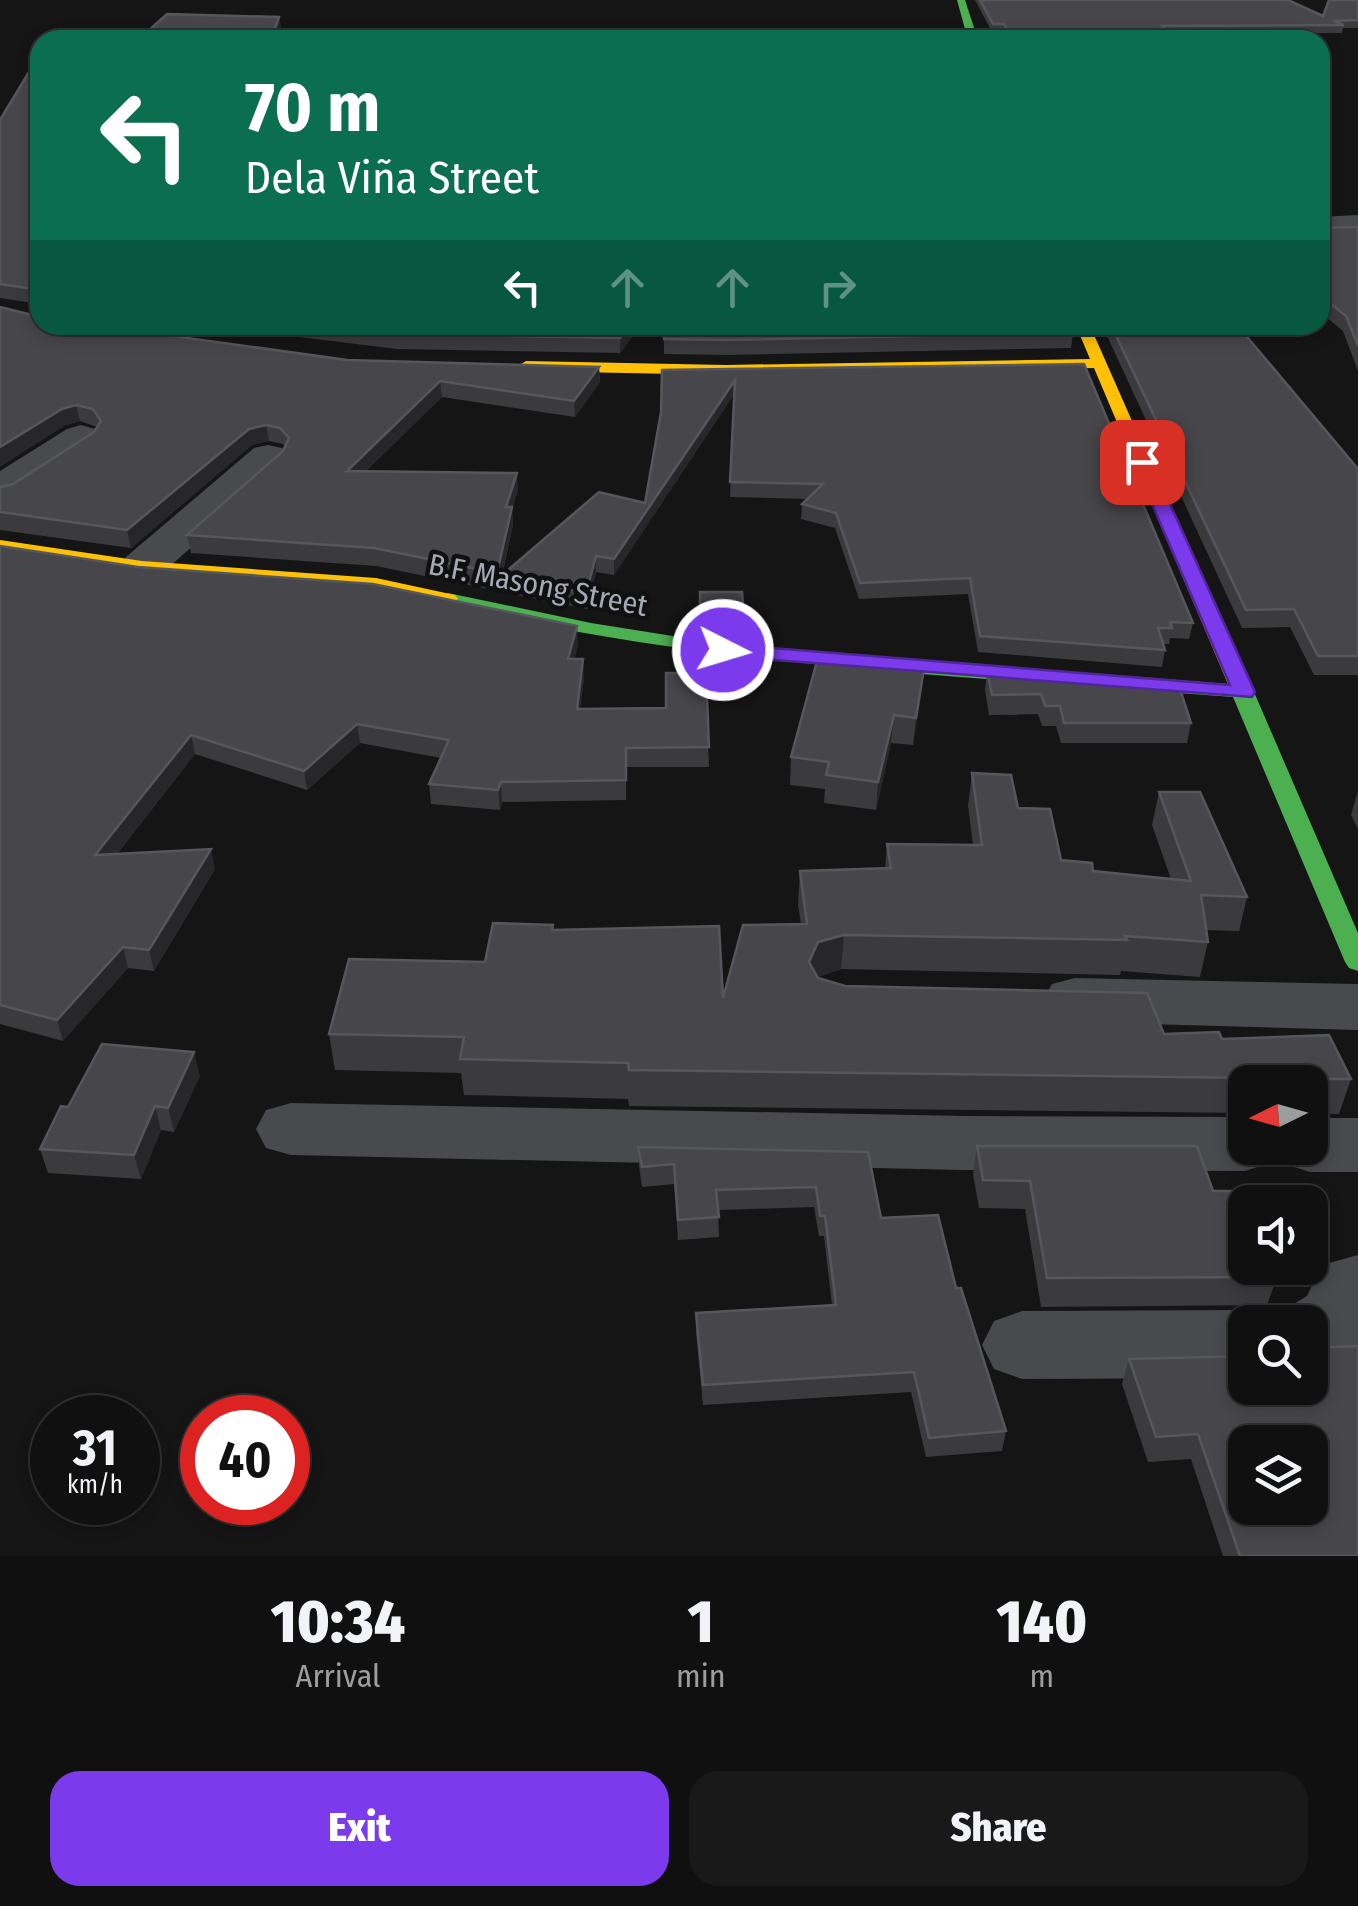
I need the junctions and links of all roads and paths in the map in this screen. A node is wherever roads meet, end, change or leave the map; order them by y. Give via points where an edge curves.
1 (961, 0) edge
2 (971, 30) edge
3 (1358, 224) edge
4 (1330, 225) edge
5 (165, 335) edge
6 (1087, 335) edge
7 (200, 340) edge
8 (1099, 363) junction
9 (503, 366) edge
10 (81, 437) edge
11 (268, 457) dead end
12 (0, 489) edge
13 (0, 546) edge
14 (142, 567) junction
15 (1244, 692) junction
16 (1349, 921) edge
17 (1358, 962) edge
18 (1021, 999) edge
19 (1358, 1007) edge
20 (292, 1129) dead end
21 (1228, 1144) edge
22 (1328, 1144) edge
23 (1358, 1145) edge
24 (1358, 1287) edge
25 (1328, 1324) edge
26 (1228, 1344) edge
27 (1022, 1346) dead end

1 - 2 street
3 - 4 street
5 - 7 street
6 - 8 street
8 - 9 street via 726,370
8 - 15 street
10 - 12 street
11 - 14 street
13 - 14 street, B.F. Masong Street
14 - 15 street, B.F. Masong Street via 376,584 723,650
15 - 16 street
16 - 17 street
18 - 19 street
20 - 21 street
22 - 23 street
24 - 25 street via 1349,1288
26 - 27 street

